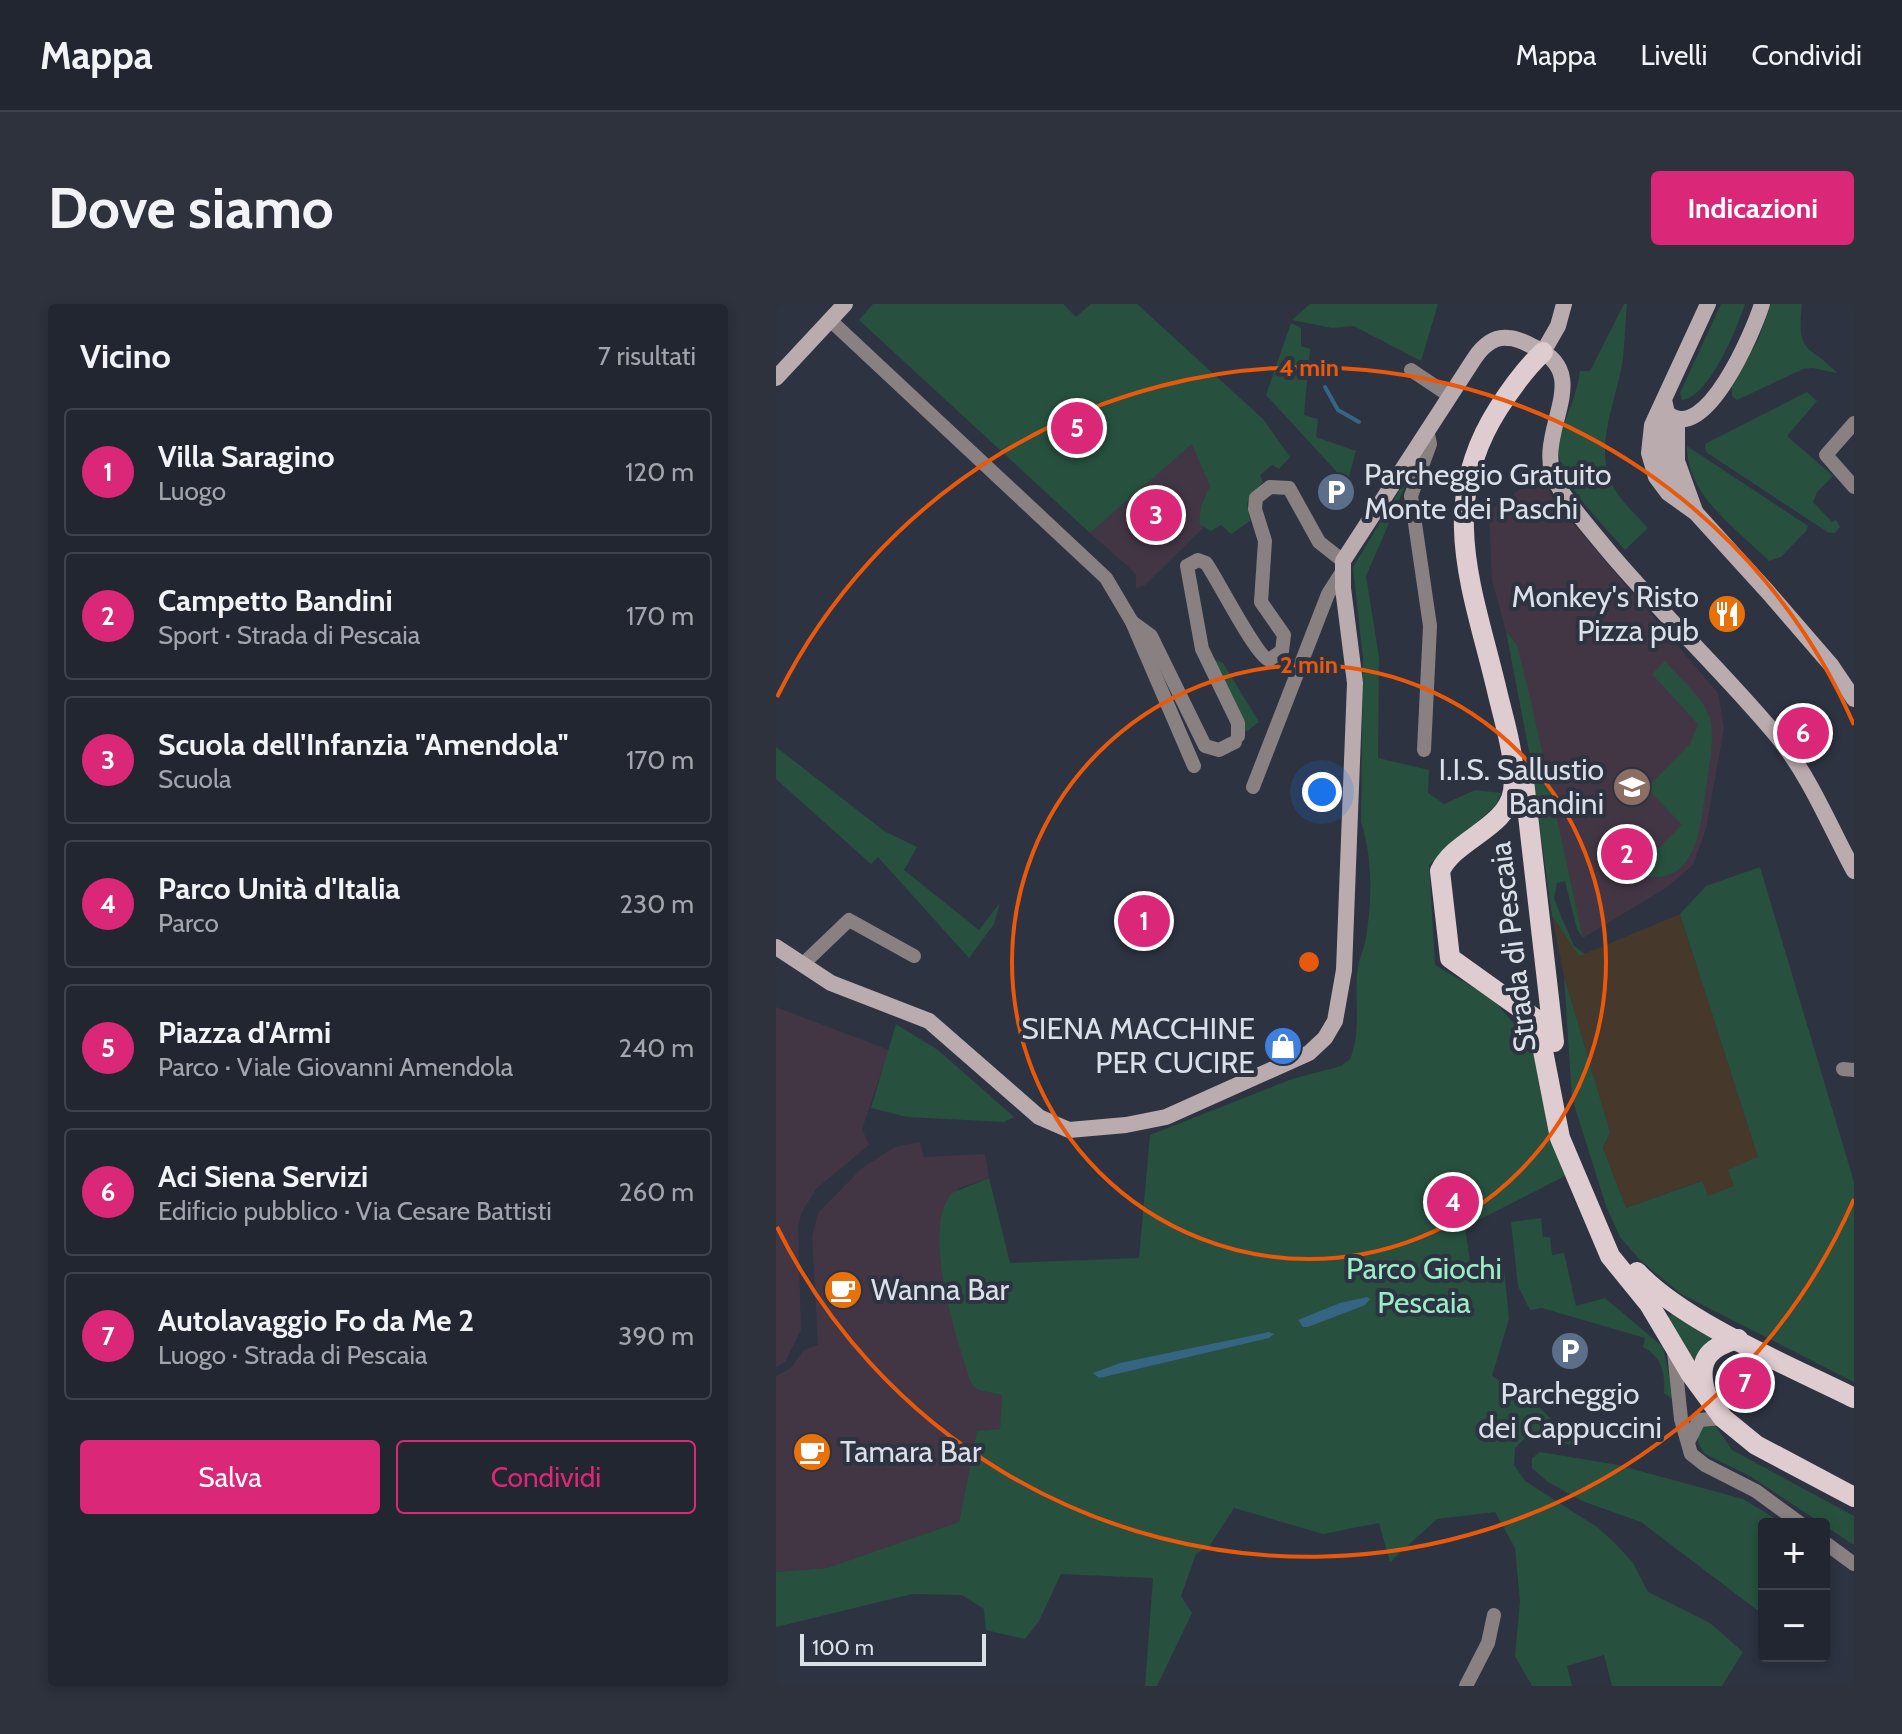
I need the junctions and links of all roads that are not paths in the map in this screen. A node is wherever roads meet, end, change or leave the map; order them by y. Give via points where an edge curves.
1 (845, 304) edge
2 (1564, 304) edge
3 (1708, 304) edge
4 (1762, 304) edge
5 (830, 320) junction
6 (1543, 352) junction
7 (1411, 370) dead end
8 (776, 378) edge
9 (1450, 396) junction
10 (1664, 400) junction
11 (1680, 418) junction
12 (1854, 423) edge
13 (1427, 430) junction
14 (1854, 487) edge
15 (1681, 500) junction
16 (1696, 513) junction
17 (1343, 567) junction
18 (1132, 622) junction
19 (1831, 665) junction
20 (1854, 681) edge
21 (1854, 699) edge
22 (1424, 750) dead end
23 (1194, 766) dead end
24 (1253, 787) dead end
25 (1854, 871) edge
26 (776, 947) edge
27 (914, 956) dead end
28 (802, 965) junction
29 (1738, 1339) junction
30 (1718, 1345) junction
31 (1673, 1347) junction
32 (1690, 1373) junction
33 (1707, 1397) junction
34 (1854, 1398) edge
35 (1679, 1399) junction
36 (1723, 1418) junction
37 (1688, 1442) junction
38 (1854, 1497) edge
39 (1793, 1518) edge
40 (1830, 1546) edge
41 (1854, 1564) edge
42 (1494, 1615) dead end
43 (1466, 1686) edge

1 - 5 street
2 - 6 street
3 - 10 street
4 - 11 street via 1750,337 1706,407
5 - 8 street
5 - 18 street via 1099,570
6 - 9 street via 1514,339 1496,339 1479,351
6 - 25 street via 1564,383 1548,450 1559,488 1625,571 1784,744
6 - 29 main road, Strada di Pescaia via 1485,454 1474,492 1472,527 1522,763 1563,1107 1603,1221 1625,1259 1660,1293
6 - 31 main road, Strada di Pescaia via 1524,369 1484,433 1463,494 1465,558 1504,720 1513,788 1504,811 1440,871 1446,941 1458,966 1537,1020 1557,1127 1591,1216 1610,1256 1649,1304
7 - 9 street
9 - 13 street
10 - 11 street
10 - 15 street via 1650,432 1650,459 1661,485
11 - 15 street via 1663,438 1662,453
11 - 16 street via 1677,461
12 - 14 street via 1826,455
13 - 17 street
13 - 22 street via 1430,444 1411,496 1430,626
15 - 16 street
16 - 19 street
17 - 18 street via 1319,542 1289,488 1270,487 1256,498 1265,541 1261,602 1285,639 1282,651 1269,660 1258,653 1206,563 1194,560 1187,566 1202,649 1238,723 1236,739 1219,750 1205,746 1151,636
17 - 24 street
17 - 28 street via 1355,683 1344,970 1335,1021 1309,1053 1172,1115 1069,1130 1039,1117 929,1021 839,987
18 - 23 street
19 - 20 street
19 - 21 street
26 - 28 street
27 - 28 street via 849,920
29 - 30 main road
29 - 34 main road, Strada di Pescaia
30 - 32 main road via 1704,1352
30 - 33 main road via 1703,1369
31 - 32 main road, Strada di Pescaia
31 - 35 street
32 - 33 main road, Strada di Pescaia
32 - 35 street
33 - 36 main road, Strada di Pescaia
35 - 37 street
36 - 37 street via 1699,1420
36 - 38 main road, Strada di Pescaia via 1756,1445
37 - 39 street via 1698,1461 1749,1486
40 - 41 street
42 - 43 street via 1488,1643

